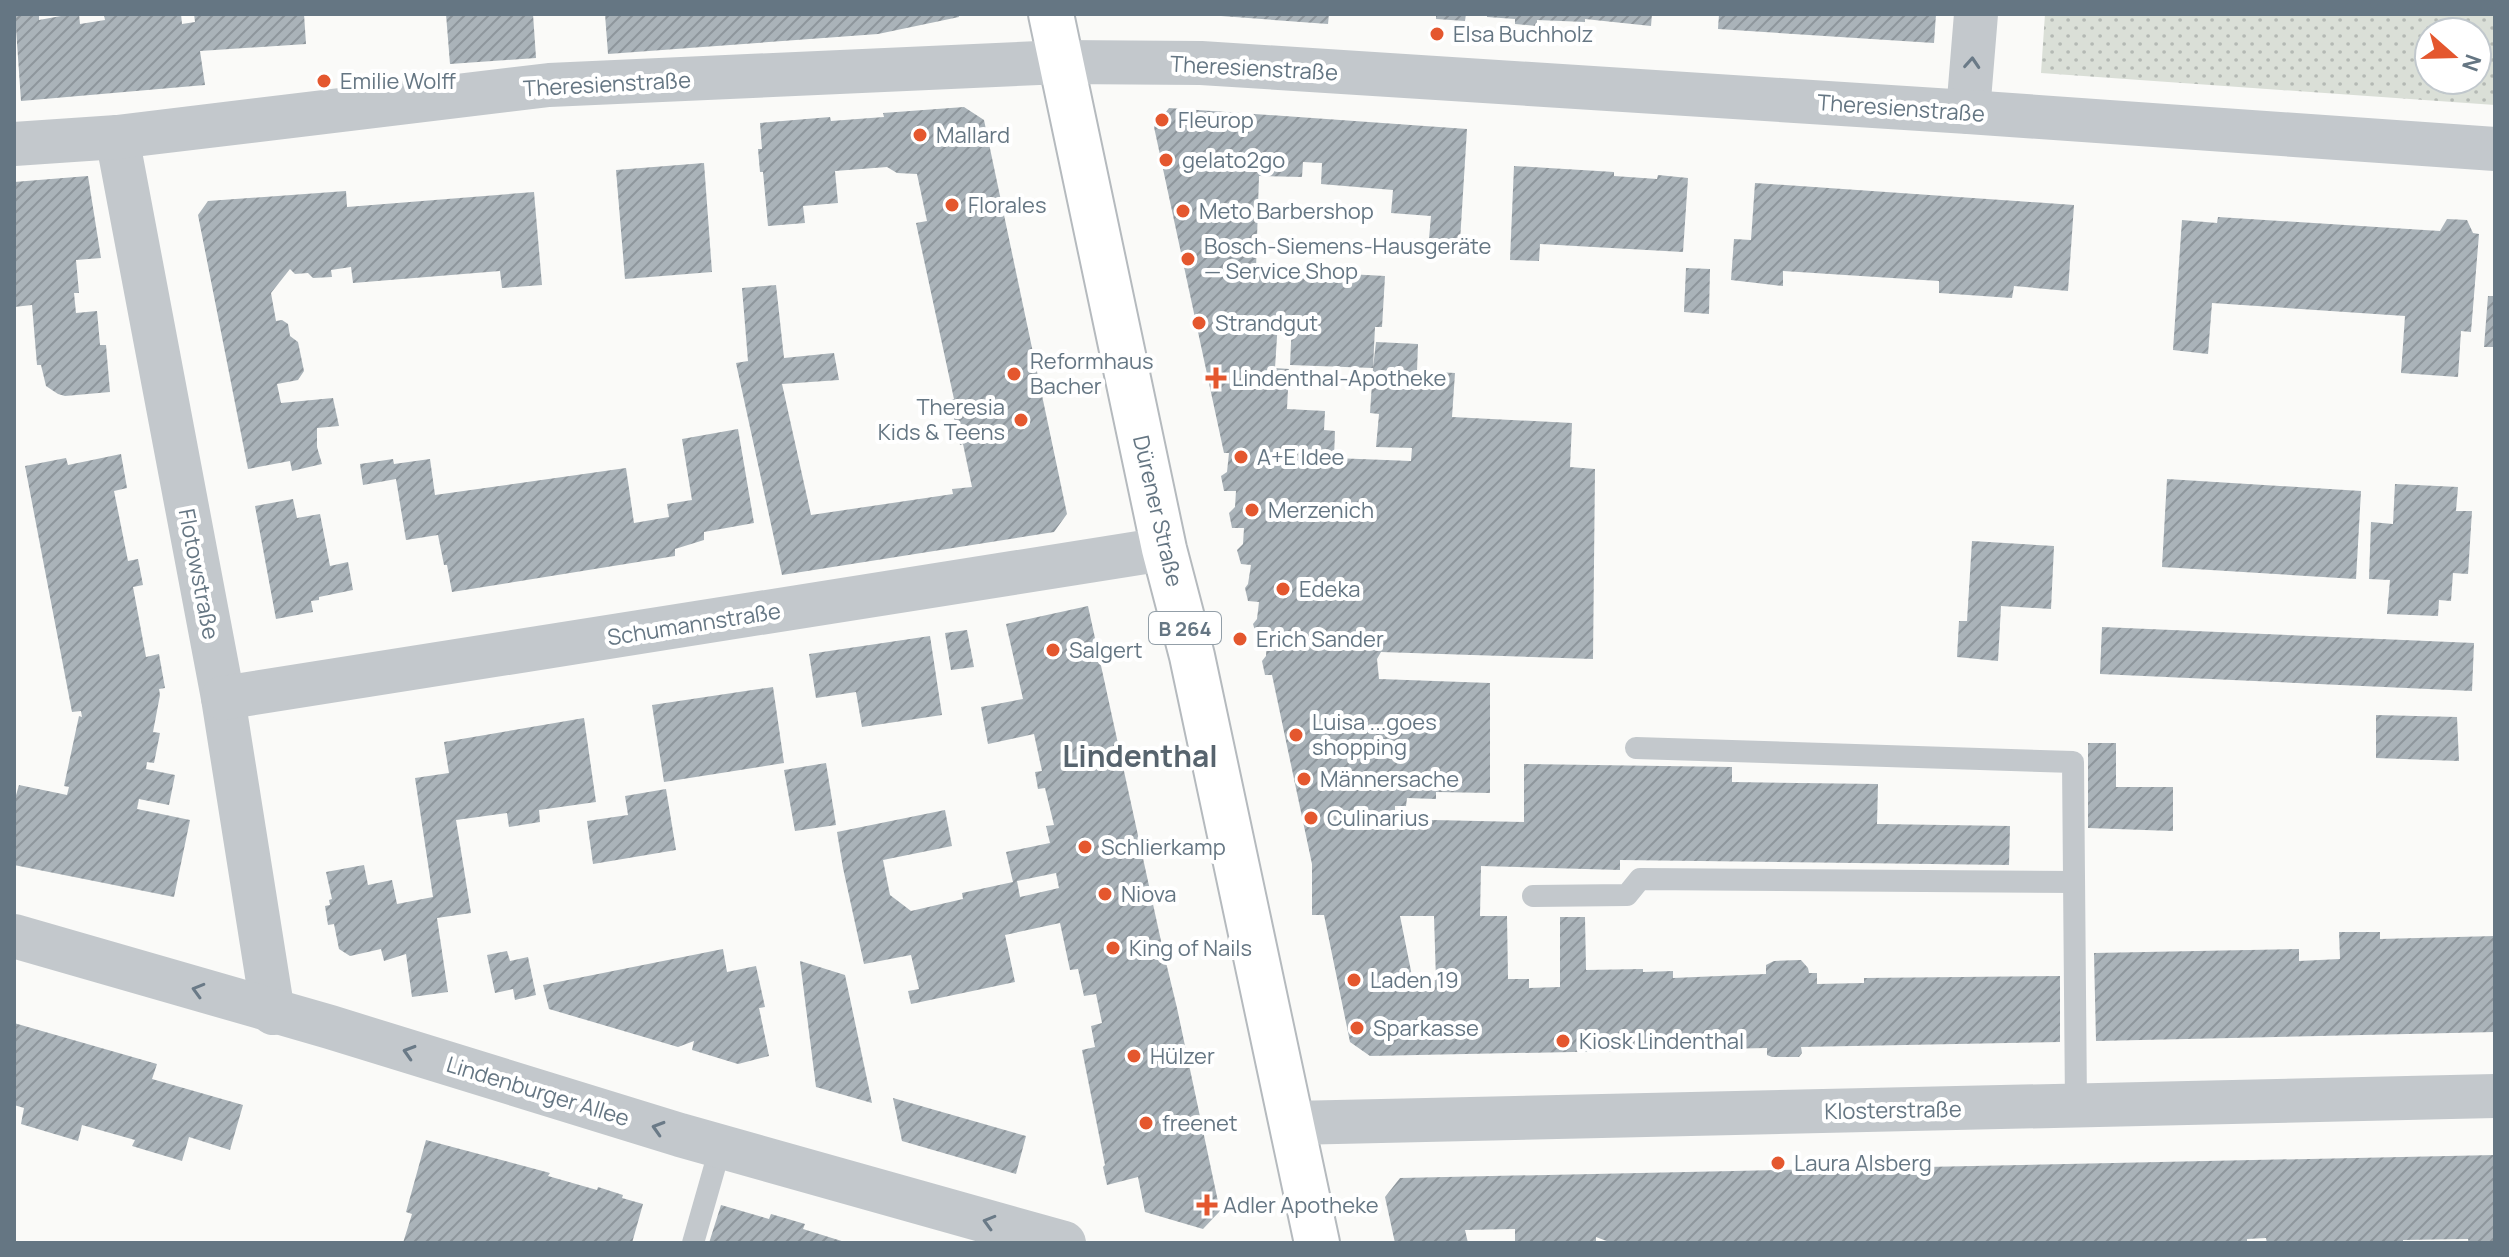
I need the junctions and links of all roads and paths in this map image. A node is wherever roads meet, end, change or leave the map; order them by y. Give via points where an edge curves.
1 (1051, 14) edge
2 (1976, 14) edge
3 (1062, 62) junction
4 (1968, 112) junction
5 (117, 137) junction
6 (14, 144) edge
7 (2495, 149) edge
8 (1164, 549) junction
9 (223, 698) junction
10 (1636, 748) dead end
11 (2074, 882) junction
12 (1533, 896) dead end
13 (14, 936) edge
14 (273, 1013) junction
15 (2495, 1096) edge
16 (2076, 1106) junction
17 (1292, 1123) junction
18 (721, 1145) junction
19 (693, 1243) edge
20 (1064, 1243) edge
21 (1317, 1243) edge

1 - 3 main road, Dürener Straße / B 264
4 -> 2 street
3 - 4 street, Theresienstraße via 1201,63
3 - 5 street, Theresienstraße via 549,85
3 - 8 main road, Dürener Straße / B 264
4 - 7 street, Theresienstraße
5 - 6 street, Theresienstraße
5 - 9 street, Flotowstraße
8 - 9 street, Schumannstraße
8 - 17 main road, Dürener Straße / B 264 via 1192,656
9 - 14 street, Flotowstraße
10 - 11 lane via 2073,762
11 - 12 lane via 1640,879 1627,895
11 - 16 lane
14 -> 13 street, Lindenburger Allee
18 -> 14 street, Lindenburger Allee
15 - 16 street, Klosterstraße
16 - 17 street, Klosterstraße
17 - 21 main road, Dürener Straße / B 264
18 - 19 lane
20 -> 18 street, Lindenburger Allee

